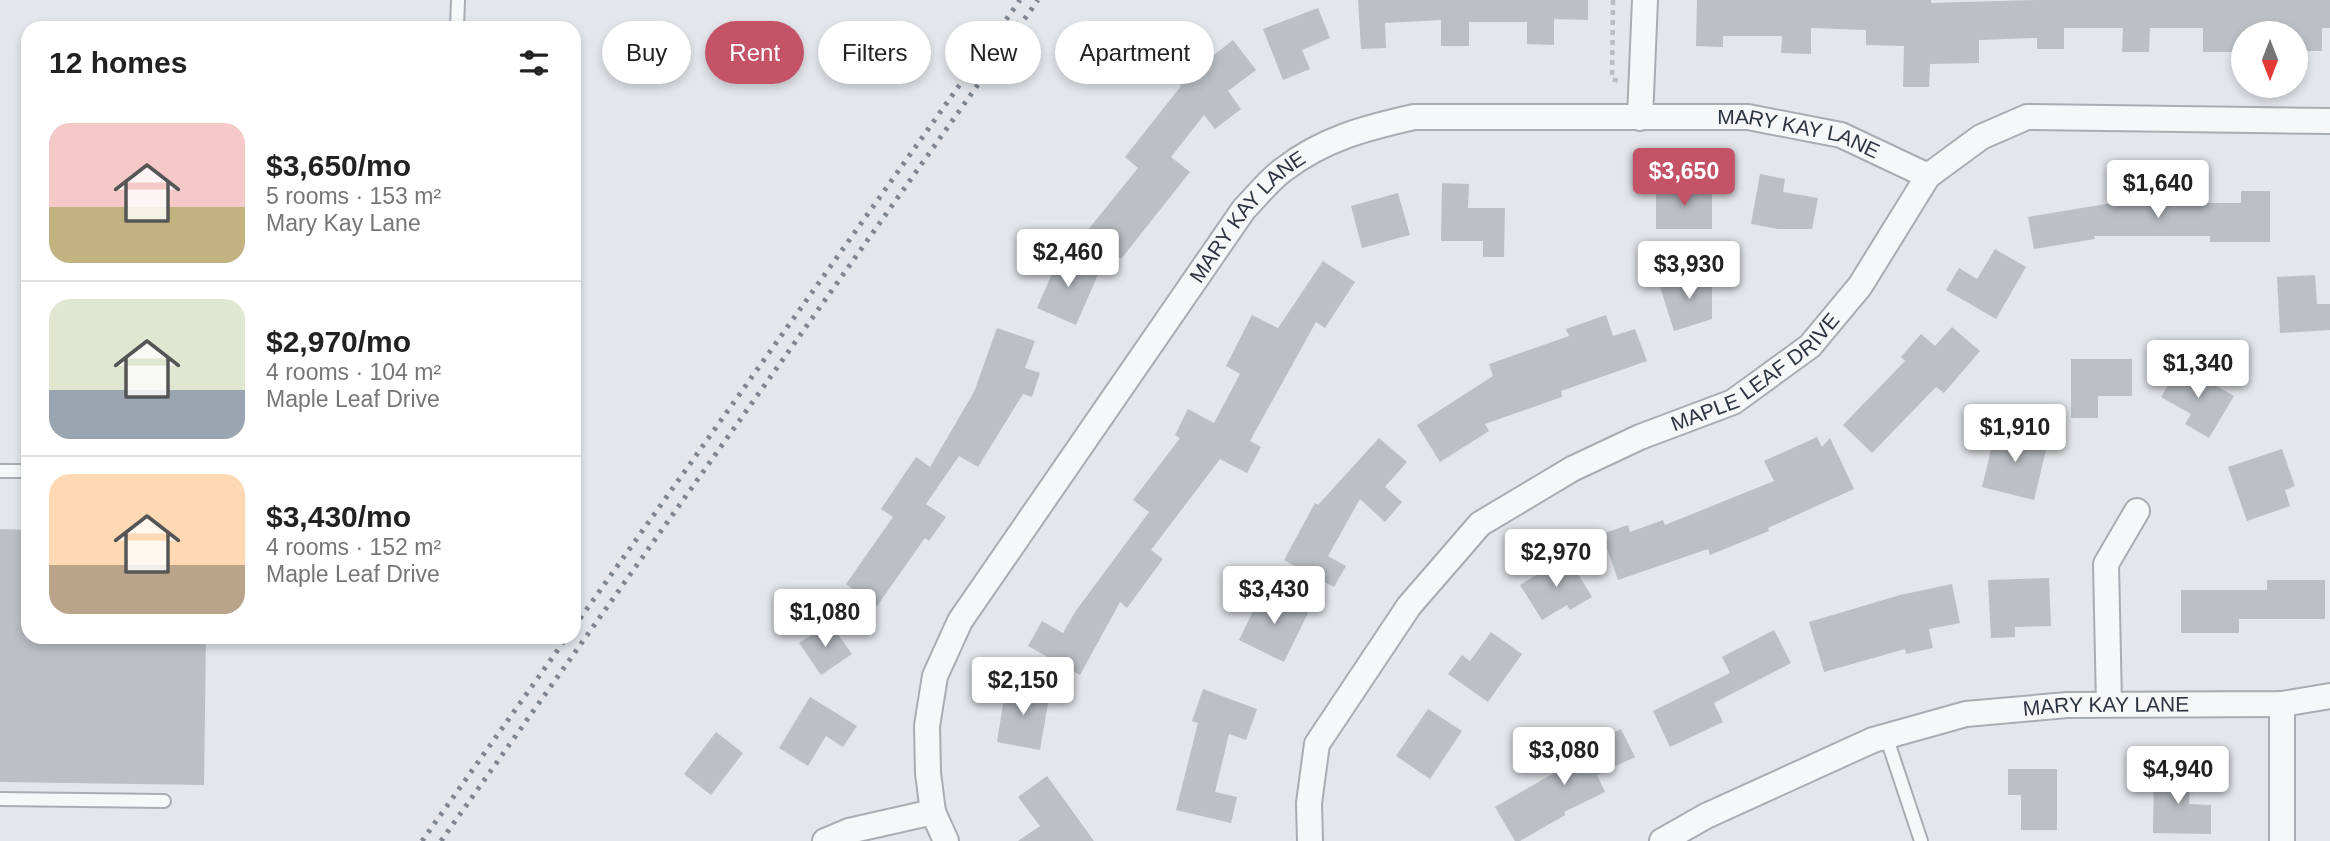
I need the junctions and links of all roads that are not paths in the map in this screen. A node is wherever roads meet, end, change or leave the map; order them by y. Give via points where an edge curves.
1 (458, 0) edge
2 (1645, 0) edge
3 (457, 21) edge
4 (1640, 118) junction
5 (2330, 121) edge
6 (1928, 176) junction
7 (0, 471) edge
8 (21, 471) edge
9 (2137, 511) dead end
10 (2330, 696) edge
11 (2109, 704) junction
12 (2282, 704) junction
13 (1885, 736) junction
14 (0, 799) edge
15 (164, 801) dead end
16 (933, 812) junction
17 (825, 841) edge
18 (946, 841) edge
19 (1310, 841) edge
20 (1662, 841) edge
21 (1921, 841) edge
22 (2282, 841) edge

1 - 3 lane
2 - 4 street
4 - 6 street, MARY KAY LANE via 1748,117 1841,135
4 - 16 street, MARY KAY LANE via 1414,117 1362,128 1281,170 1244,209 960,621 935,676 927,726
5 - 6 street, MAPLE LEAF DRIVE via 2027,117 1982,137
6 - 19 street, MAPLE LEAF DRIVE via 1860,286 1810,346 1733,402 1572,469 1480,524 1409,606 1317,744 1309,803
7 - 8 lane
9 - 11 street via 2106,564
10 - 12 street, MARY KAY LANE
11 - 12 street, MARY KAY LANE
11 - 13 street, MARY KAY LANE via 1966,714
12 - 22 street
13 - 20 street, MARY KAY LANE via 1706,816
13 - 21 lane
14 - 15 lane
16 - 17 street
16 - 18 street, MARY KAY LANE

